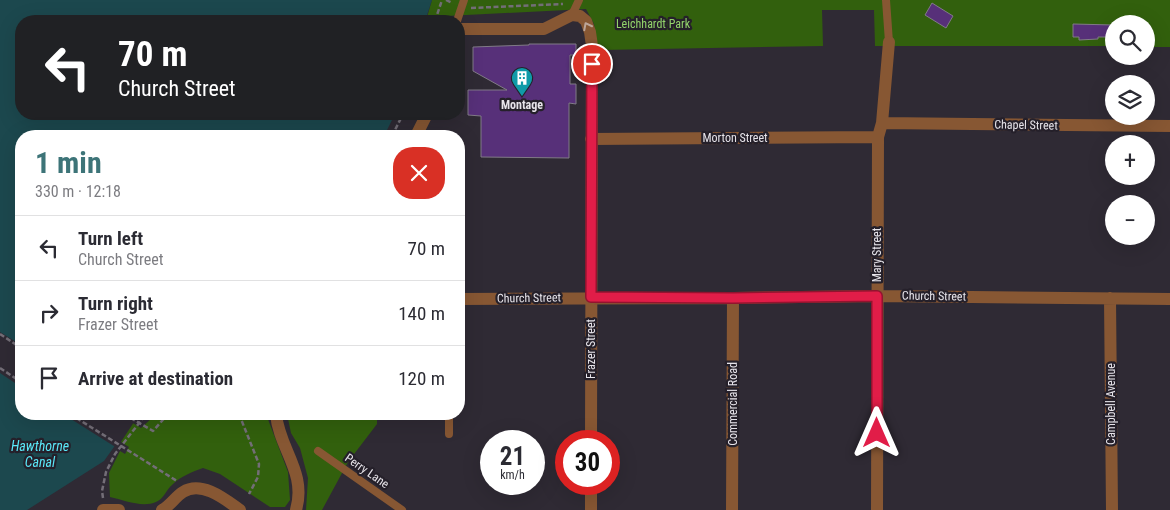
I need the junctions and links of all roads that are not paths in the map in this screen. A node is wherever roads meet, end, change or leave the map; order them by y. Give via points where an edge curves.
1 (580, 0) edge
2 (886, 0) edge
3 (570, 9) junction
4 (465, 29) edge
5 (889, 42) joint
6 (882, 123) junction
7 (1170, 126) edge
8 (878, 137) junction
9 (591, 139) junction
10 (877, 296) junction
11 (591, 297) junction
12 (733, 298) junction
13 (1110, 298) junction
14 (465, 299) edge
15 (1170, 299) edge
16 (277, 420) edge
17 (449, 420) edge
18 (591, 430) edge
19 (449, 434) dead end
20 (318, 451) dead end
21 (591, 495) edge
22 (104, 510) edge
23 (119, 510) edge
24 (162, 510) edge
25 (240, 510) edge
26 (296, 510) edge
27 (402, 510) edge
28 (591, 510) edge
29 (732, 510) edge
30 (877, 510) edge
31 (1112, 510) edge

1 - 3 lane
2 - 5 lane, Mary Street
3 - 4 street via 544,29
9 -> 3 street, Frazer Street via 590,32 586,21
5 - 6 street, Mary Street
6 - 7 street, Chapel Street
6 - 8 street, Mary Street
8 - 9 street, Morton Street
8 - 10 street, Mary Street
9 - 11 street, Frazer Street
10 - 12 street, Church Street
10 - 13 street, Church Street
10 - 30 street, Mary Street
11 - 12 street, Church Street
11 - 14 street, Church Street
11 - 18 street, Frazer Street
12 - 29 street, Commercial Road
13 - 15 street, Church Street
13 - 31 street, Campbell Avenue
16 - 26 street via 298,480
17 - 19 lane
20 - 27 lane, Perry Lane
21 - 28 street
22 - 23 street
24 - 25 street via 188,489 215,493

